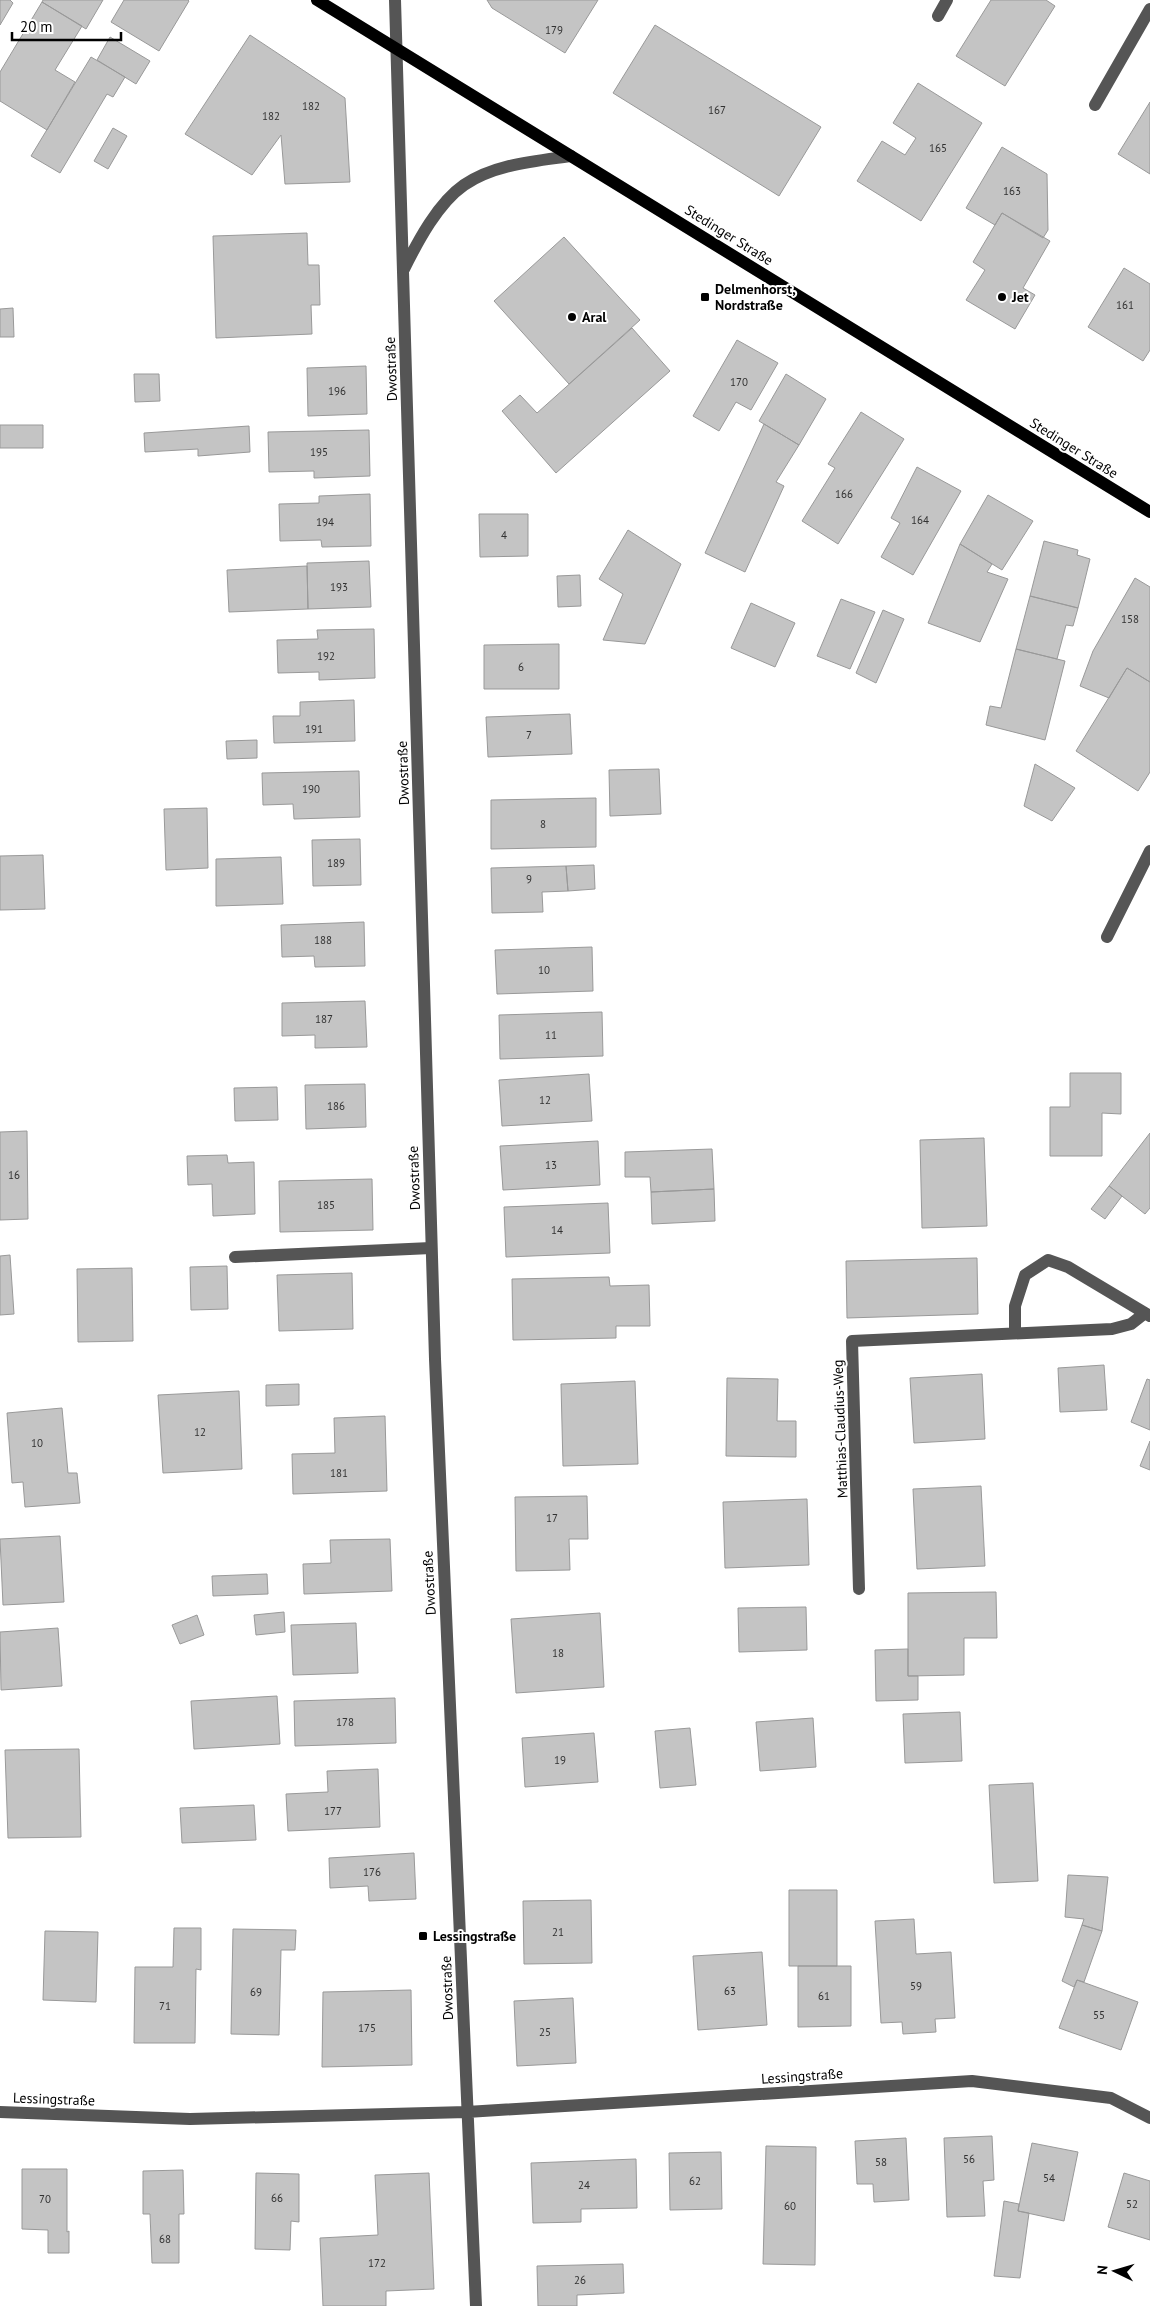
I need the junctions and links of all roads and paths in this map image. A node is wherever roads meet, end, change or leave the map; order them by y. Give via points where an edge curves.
1 (317, 0) edge
2 (395, 0) edge
3 (948, 0) edge
4 (1150, 9) edge
5 (938, 16) dead end
6 (397, 49) junction
7 (1095, 105) dead end
8 (571, 156) junction
9 (403, 272) junction
10 (1150, 512) edge
11 (1150, 850) edge
12 (1107, 937) dead end
13 (431, 1248) junction
14 (235, 1257) dead end
15 (1148, 1315) edge
16 (1015, 1333) junction
17 (859, 1589) dead end
18 (0, 2112) edge
19 (467, 2112) junction
20 (1150, 2118) edge
21 (476, 2306) edge

1 - 6 main road, Stedinger Straße
2 - 6 street, Dwostraße
3 - 5 street
4 - 7 street
6 - 8 main road, Stedinger Straße
6 - 9 street, Dwostraße
8 - 9 street via 493,170 463,185 437,213
8 - 10 main road, Stedinger Straße
9 - 13 street, Dwostraße
11 - 12 street
13 - 14 street
13 - 19 street, Dwostraße
15 - 16 street, Matthias-Claudius-Weg via 1112,1329
15 - 16 street, Matthias-Claudius-Weg via 1068,1267 1048,1260 1025,1275 1015,1306
16 - 17 street, Matthias-Claudius-Weg via 852,1341
18 - 19 street, Lessingstraße via 190,2119
19 - 20 street, Lessingstraße via 972,2081 1110,2098
19 - 21 street, Dwostraße

